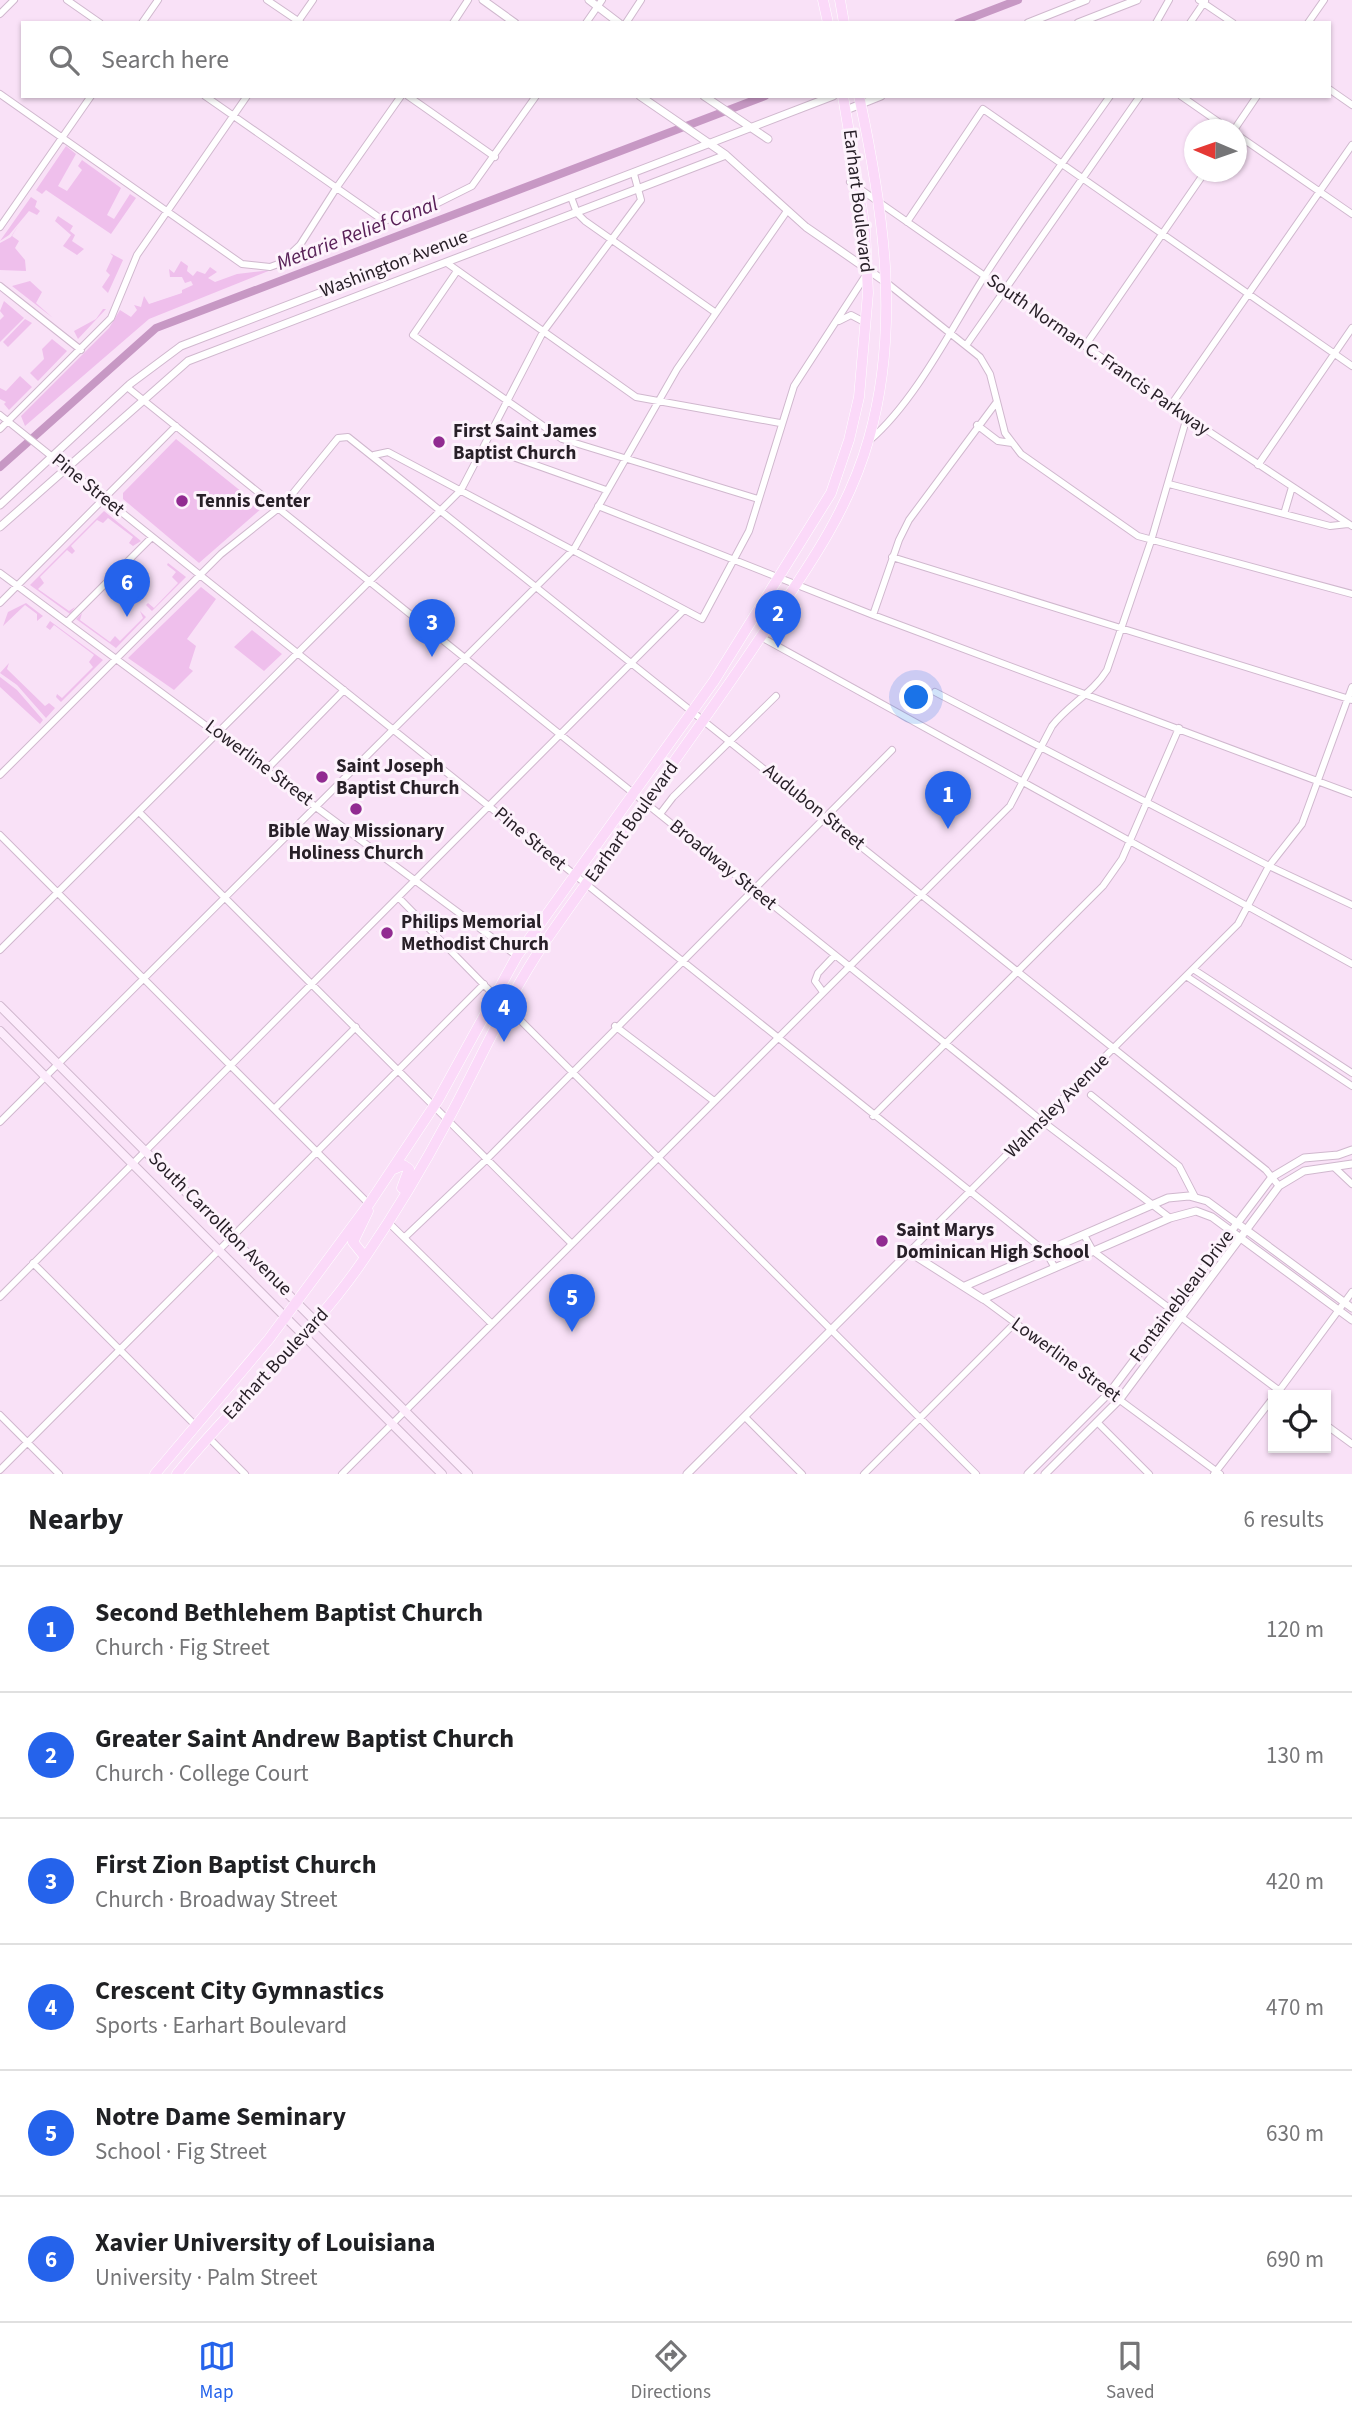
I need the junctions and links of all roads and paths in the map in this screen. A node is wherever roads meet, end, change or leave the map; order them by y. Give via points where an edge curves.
1 (14, 0) edge
2 (67, 0) edge
3 (158, 0) edge
4 (267, 0) edge
5 (313, 0) edge
6 (468, 0) edge
7 (483, 0) edge
8 (589, 0) edge
9 (641, 0) edge
10 (823, 0) edge
11 (840, 0) edge
12 (1086, 0) edge
13 (1137, 0) edge
14 (1169, 0) edge
15 (1324, 0) edge
16 (1203, 1) edge
17 (600, 3) edge
18 (0, 14) edge
19 (843, 19) edge
20 (827, 20) edge
21 (97, 21) edge
22 (143, 21) edge
23 (298, 21) edge
24 (300, 21) edge
25 (454, 21) edge
26 (512, 21) edge
27 (587, 21) edge
28 (618, 21) edge
29 (627, 21) edge
30 (1033, 21) edge
31 (1083, 21) edge
32 (1157, 21) edge
33 (1191, 21) edge
34 (1230, 21) edge
35 (1309, 21) edge
36 (1331, 90) edge
37 (0, 94) edge
38 (90, 98) edge
39 (208, 98) edge
40 (246, 98) edge
41 (400, 98) edge
42 (411, 98) edge
43 (535, 98) edge
44 (644, 98) edge
45 (706, 98) edge
46 (828, 98) edge
47 (843, 98) edge
48 (1109, 98) edge
49 (1139, 98) edge
50 (1184, 98) edge
51 (1256, 98) edge
52 (860, 100) edge
53 (1352, 105) edge
54 (846, 110) junction
55 (233, 116) junction
56 (1216, 119) edge
57 (1242, 119) edge
58 (749, 129) junction
59 (62, 137) junction
60 (768, 139) dead end
61 (1247, 140) edge
62 (709, 144) junction
63 (1352, 145) edge
64 (726, 155) junction
65 (495, 157) junction
66 (1061, 165) junction
67 (634, 174) junction
68 (1083, 180) junction
69 (1198, 182) edge
70 (855, 186) junction
71 (337, 187) junction
72 (638, 189) junction
73 (1319, 191) junction
74 (572, 197) junction
75 (880, 203) junction
76 (167, 210) junction
77 (787, 211) junction
78 (577, 213) junction
79 (1352, 214) edge
80 (520, 217) junction
81 (907, 222) junction
82 (0, 228) edge
83 (525, 233) junction
84 (1161, 234) junction
85 (612, 240) junction
86 (447, 263) junction
87 (868, 270) junction
88 (457, 271) junction
89 (376, 272) junction
90 (984, 277) junction
91 (887, 283) junction
92 (0, 286) edge
93 (381, 286) junction
94 (1005, 291) junction
95 (1248, 295) junction
96 (716, 313) junction
97 (246, 320) junction
98 (837, 322) junction
99 (867, 323) junction
100 (1352, 328) edge
101 (543, 332) junction
102 (951, 333) junction
103 (252, 337) junction
104 (967, 344) junction
105 (1084, 345) junction
106 (81, 350) junction
107 (1334, 354) junction
108 (864, 360) junction
109 (884, 364) junction
110 (1352, 366) edge
111 (127, 387) junction
112 (142, 399) junction
113 (658, 401) junction
114 (508, 403) junction
115 (996, 403) junction
116 (1171, 405) junction
117 (0, 415) edge
118 (1187, 416) junction
119 (8, 422) junction
120 (780, 423) junction
121 (978, 425) junction
122 (176, 426) junction
123 (0, 429) edge
124 (869, 441) junction
125 (1012, 443) junction
126 (485, 447) junction
127 (374, 455) junction
128 (53, 457) junction
129 (624, 458) junction
130 (1258, 465) junction
131 (66, 466) junction
132 (1169, 484) junction
133 (1292, 487) junction
134 (461, 490) junction
135 (606, 490) junction
136 (104, 498) junction
137 (758, 499) junction
138 (0, 505) edge
139 (598, 506) junction
140 (278, 509) junction
141 (439, 511) junction
142 (1284, 514) junction
143 (1350, 525) edge
144 (0, 527) edge
145 (152, 537) junction
146 (1152, 541) junction
147 (574, 549) junction
148 (892, 557) junction
149 (734, 560) junction
150 (0, 573) edge
151 (202, 575) junction
152 (780, 578) junction
153 (368, 581) junction
154 (535, 585) junction
155 (797, 585) junction
156 (17, 586) junction
157 (1352, 594) edge
158 (0, 603) edge
159 (684, 610) junction
160 (873, 615) junction
161 (67, 622) junction
162 (1121, 628) junction
163 (761, 638) junction
164 (296, 652) junction
165 (117, 658) junction
166 (464, 658) junction
167 (633, 662) junction
168 (1352, 687) edge
169 (344, 690) junction
170 (935, 692) dead end
171 (1086, 694) junction
172 (776, 696) dead end
173 (1350, 699) edge
174 (694, 711) junction
175 (705, 721) junction
176 (1179, 728) junction
177 (392, 730) junction
178 (217, 731) junction
179 (561, 735) junction
180 (733, 741) junction
181 (1041, 749) junction
182 (892, 750) dead end
183 (267, 769) junction
184 (0, 775) edge
185 (1023, 782) junction
186 (1318, 782) junction
187 (635, 794) junction
188 (1352, 794) edge
189 (1145, 803) junction
190 (647, 804) junction
191 (488, 805) junction
192 (316, 806) junction
193 (139, 812) junction
194 (660, 814) junction
195 (825, 817) junction
196 (0, 835) edge
197 (1130, 840) junction
198 (1269, 866) junction
199 (574, 876) junction
200 (417, 880) junction
201 (586, 886) junction
202 (754, 891) junction
203 (58, 892) junction
204 (922, 894) junction
205 (224, 898) junction
206 (398, 898) junction
207 (1349, 905) edge
208 (1248, 906) junction
209 (0, 950) edge
210 (835, 955) junction
211 (517, 956) junction
212 (681, 961) junction
213 (1352, 964) edge
214 (849, 966) junction
215 (1193, 969) junction
216 (1018, 971) junction
217 (1186, 976) junction
218 (143, 978) junction
219 (1212, 981) junction
220 (313, 983) junction
221 (484, 984) junction
222 (1207, 990) junction
223 (824, 992) junction
224 (494, 995) junction
225 (0, 1006) edge
226 (506, 1006) junction
227 (615, 1026) junction
228 (356, 1027) junction
229 (0, 1031) edge
230 (1295, 1036) junction
231 (779, 1038) junction
232 (946, 1043) junction
233 (1290, 1045) junction
234 (1114, 1048) junction
235 (58, 1065) junction
236 (232, 1066) junction
237 (572, 1071) junction
238 (399, 1072) junction
239 (1352, 1073) edge
240 (46, 1076) junction
241 (1352, 1086) edge
242 (1091, 1095) dead end
243 (714, 1101) junction
244 (434, 1107) junction
245 (274, 1110) junction
246 (873, 1116) junction
247 (448, 1121) junction
248 (1042, 1121) junction
249 (0, 1122) edge
250 (146, 1150) junction
251 (1352, 1150) edge
252 (317, 1152) junction
253 (658, 1157) junction
254 (486, 1160) junction
255 (134, 1164) junction
256 (1352, 1164) edge
257 (1335, 1168) junction
258 (390, 1172) junction
259 (1272, 1177) junction
260 (1352, 1184) edge
261 (1279, 1186) junction
262 (970, 1193) junction
263 (1195, 1197) junction
264 (369, 1204) junction
265 (1152, 1206) junction
266 (394, 1212) junction
267 (1170, 1218) junction
268 (388, 1222) junction
269 (1236, 1222) junction
270 (1230, 1230) junction
271 (1247, 1230) junction
272 (1084, 1235) junction
273 (405, 1237) junction
274 (233, 1238) junction
275 (1240, 1238) junction
276 (572, 1244) junction
277 (1093, 1251) junction
278 (219, 1252) junction
279 (909, 1252) junction
280 (1046, 1252) junction
281 (365, 1256) junction
282 (33, 1263) junction
283 (1055, 1268) junction
284 (965, 1286) junction
285 (1352, 1292) edge
286 (0, 1297) edge
287 (983, 1299) junction
288 (298, 1302) junction
289 (1342, 1306) junction
290 (1352, 1308) edge
291 (1171, 1312) junction
292 (285, 1318) junction
293 (1180, 1319) junction
294 (1352, 1320) edge
295 (317, 1322) junction
296 (1015, 1323) junction
297 (492, 1324) junction
298 (831, 1329) junction
299 (304, 1338) junction
300 (118, 1349) junction
301 (359, 1363) junction
302 (345, 1376) junction
303 (1272, 1390) edge
304 (1282, 1390) edge
305 (1110, 1392) junction
306 (1120, 1399) junction
307 (1268, 1408) edge
308 (405, 1410) junction
309 (0, 1415) edge
310 (745, 1417) junction
311 (920, 1418) junction
312 (1097, 1422) junction
313 (393, 1423) junction
314 (194, 1425) junction
315 (1331, 1429) edge
316 (208, 1437) junction
317 (28, 1443) junction
318 (1352, 1444) edge
319 (0, 1470) edge
320 (1216, 1473) edge
321 (59, 1474) edge
322 (155, 1474) edge
323 (177, 1474) edge
324 (244, 1474) edge
325 (342, 1474) edge
326 (442, 1474) edge
327 (468, 1474) edge
328 (687, 1474) edge
329 (802, 1474) edge
330 (864, 1474) edge
331 (976, 1474) edge
332 (1028, 1474) edge
333 (1045, 1474) edge
334 (1149, 1474) edge

1 - 18 street
2 - 21 street
3 - 22 street
4 - 23 street
5 - 24 street
6 - 25 street
7 - 26 street
8 - 17 street
9 - 29 street
10 - 20 main road
11 - 19 main road
12 - 30 street
13 - 31 street
14 - 32 street
15 - 35 street
16 - 33 street
16 - 34 street
17 - 27 street
17 - 28 street
19 - 20 main road
36 - 53 street
37 - 59 street
38 - 59 street
39 - 55 street
40 - 55 street
41 - 71 street
42 - 65 street
43 - 65 street
44 - 62 street
45 - 58 street
46 - 58 street, Washington Avenue
47 - 54 main road, Earhart Boulevard
48 - 66 street
49 - 68 street
50 - 56 street
51 - 57 street
52 - 54 street
52 - 75 main road, Earhart Boulevard
54 - 70 main road, Earhart Boulevard
55 - 71 street
55 - 76 street
58 - 60 street
58 - 62 street, Washington Avenue
59 - 76 street
59 - 82 street
61 - 73 street
62 - 64 street
62 - 67 street, Washington Avenue
63 - 73 street
64 - 72 street, Washington Avenue
64 - 77 street
65 - 71 street via 472,186 430,207 384,221
66 - 68 street
66 - 81 street via 983,109
66 - 90 street
67 - 72 street
67 - 74 street, Washington Avenue
68 - 84 street
68 - 94 street
69 - 84 street
70 - 75 street, South Norman C. Francis Parkway
70 - 87 main road, Earhart Boulevard
71 - 76 street via 300,245 281,263 264,268 249,267
72 - 78 street, Washington Avenue
72 - 85 street via 640,200
73 - 79 street
73 - 95 street
74 - 78 street
74 - 80 street, Washington Avenue
75 - 81 street, South Norman C. Francis Parkway
75 - 91 main road, Earhart Boulevard
76 - 106 street via 131,266 111,317
77 - 87 street
77 - 96 street
78 - 83 street, Washington Avenue
78 - 85 street
80 - 83 street
80 - 89 street, Washington Avenue
81 - 90 street, South Norman C. Francis Parkway
83 - 86 street, Washington Avenue
84 - 95 street
84 - 105 street
85 - 96 street
85 - 101 street
86 - 88 street
86 - 93 street, Washington Avenue
87 - 91 street
87 - 98 street
87 - 99 main road, Earhart Boulevard
88 - 101 street
88 - 114 street via 413,335
89 - 93 street
89 - 97 street, Washington Avenue
90 - 94 street, South Norman C. Francis Parkway
90 - 102 street
91 - 102 street
91 - 109 main road, Earhart Boulevard
92 - 106 street
93 - 103 street, Washington Avenue
94 - 104 street
94 - 105 street, South Norman C. Francis Parkway
95 - 107 street
95 - 116 street
96 - 113 street
97 - 103 street
97 - 111 street, Washington Avenue via 169,352
98 - 99 street via 851,315
98 - 120 street via 794,386
99 - 108 main road, Earhart Boulevard
100 - 107 street
101 - 113 street via 636,397
101 - 114 street
102 - 104 street
102 - 124 street via 885,426
103 - 112 street, Washington Avenue via 188,361
104 - 115 street via 985,364
105 - 116 street, South Norman C. Francis Parkway
106 - 119 street
107 - 110 street
107 - 130 street
108 - 109 main road
108 - 152 main road, Earhart Boulevard via 849,440 831,493
109 - 124 main road, Earhart Boulevard
111 - 112 street, Broadway Street
111 - 128 street, Washington Avenue
112 - 122 street, Broadway Street
112 - 131 street, Washington Avenue
113 - 120 street
113 - 129 street
114 - 126 street
114 - 129 street via 562,439
115 - 121 street
115 - 125 street
116 - 118 street, South Norman C. Francis Parkway
117 - 119 street, Pine Street
118 - 130 street, South Norman C. Francis Parkway
118 - 132 street
119 - 123 street
119 - 128 street, Pine Street
120 - 137 street
121 - 125 street via 998,441
121 - 148 street via 909,520
122 - 136 street
122 - 140 street, Broadway Street
124 - 155 main road, Earhart Boulevard via 834,524
125 - 146 street via 1021,454 1138,536
126 - 134 street
126 - 135 street
127 - 134 street via 388,452
127 - 140 street, Audubon Street via 343,436
127 - 141 street, Audubon Street
128 - 131 street, Pine Street
128 - 138 street, Washington Avenue
129 - 135 street
129 - 137 street
130 - 133 street, South Norman C. Francis Parkway
131 - 136 street, Pine Street
131 - 144 street, Washington Avenue
132 - 142 street
132 - 146 street
133 - 142 street
133 - 143 street, South Norman C. Francis Parkway
134 - 141 street
134 - 147 street
135 - 139 street
136 - 145 street, Pine Street
136 - 156 street
137 - 149 street
139 - 147 street
139 - 149 street
140 - 151 street
140 - 153 street, Broadway Street
141 - 153 street
141 - 154 street, Audubon Street
142 - 143 street via 1330,526
145 - 151 street, Pine Street
145 - 161 street
146 - 157 street
146 - 162 street
147 - 154 street
147 - 159 street
148 - 160 street
148 - 162 street
149 - 152 street
149 - 159 street via 702,619
150 - 156 street, Lowerline Street
151 - 164 street, Pine Street
151 - 165 street
152 - 155 street
152 - 174 main road, Earhart Boulevard
153 - 164 street
153 - 166 street, Broadway Street
154 - 166 street
154 - 167 street, Audubon Street
155 - 160 street
155 - 163 main road, Earhart Boulevard
156 - 158 street
156 - 161 street, Lowerline Street
159 - 167 street
160 - 171 street
161 - 165 street, Lowerline Street
162 - 171 street via 1107,670
162 - 173 street
163 - 175 main road, Earhart Boulevard
163 - 185 street
164 - 169 street, Pine Street
164 - 178 street
165 - 178 street, Lowerline Street
165 - 184 street
166 - 177 street
166 - 179 street, Broadway Street
167 - 174 street, Audubon Street
167 - 179 street
168 - 173 street, Walmsley Avenue
169 - 177 street, Pine Street
169 - 183 street
170 - 181 street
171 - 176 street
171 - 181 street via 1060,715
172 - 180 street
173 - 186 street, Walmsley Avenue
174 - 175 street, Audubon Street
174 - 187 main road, Earhart Boulevard
175 - 180 street, Audubon Street
175 - 190 main road, Earhart Boulevard
176 - 186 street
176 - 189 street
177 - 191 street, Pine Street
177 - 192 street
178 - 183 street, Lowerline Street
178 - 193 street
179 - 187 street, Broadway Street
179 - 191 street
180 - 194 street
180 - 195 street, Audubon Street
181 - 185 street
181 - 189 street
182 - 195 street
183 - 192 street, Lowerline Street
185 - 197 street
185 - 204 street via 992,826
186 - 188 street
186 - 198 street, Walmsley Avenue via 1302,824
187 - 190 street, Broadway Street
187 - 199 main road, Earhart Boulevard
189 - 197 street
189 - 198 street
190 - 194 street, Broadway Street
190 - 201 main road, Earhart Boulevard
191 - 199 street, Pine Street
191 - 200 street
192 - 200 street, Lowerline Street
192 - 205 street
193 - 203 street
193 - 205 street
194 - 202 street, Broadway Street
195 - 202 street
195 - 204 street, Audubon Street
196 - 203 street
197 - 208 street
197 - 216 street via 1104,886
198 - 207 street
198 - 208 street, Walmsley Avenue
199 - 201 street, Pine Street
199 - 211 main road, Earhart Boulevard
200 - 206 street
200 - 211 street, Lowerline Street
201 - 212 street, Pine Street
201 - 226 main road, Earhart Boulevard
202 - 210 street, Broadway Street
202 - 212 street
203 - 209 street
203 - 218 street
204 - 214 street
204 - 216 street, Audubon Street
205 - 218 street
205 - 220 street
206 - 220 street
206 - 221 street
208 - 213 street
208 - 215 street, Walmsley Avenue via 1238,924
210 - 214 street, Broadway Street
210 - 223 street via 816,981
211 - 224 main road, Earhart Boulevard
212 - 227 street
212 - 231 street, Pine Street
214 - 223 street
214 - 232 street, Broadway Street
215 - 217 street, Walmsley Avenue
215 - 219 street
216 - 232 street
216 - 234 street, Audubon Street
217 - 222 street
217 - 234 street, Walmsley Avenue
218 - 235 street
218 - 236 street
219 - 222 street
219 - 230 street
220 - 228 street
220 - 236 street
221 - 224 street
221 - 238 street
222 - 233 street
223 - 231 street
224 - 244 main road, Earhart Boulevard
225 - 235 main road, South Carrollton Avenue
226 - 237 street
226 - 247 main road, Earhart Boulevard
227 - 237 street
227 - 243 street
228 - 238 street
228 - 245 street
229 - 240 main road, South Carrollton Avenue
230 - 233 street
230 - 239 street
231 - 243 street
231 - 246 street, Pine Street
232 - 246 street
232 - 248 street, Broadway Street
233 - 241 street
234 - 248 street, Walmsley Avenue
234 - 259 street, Audubon Street
235 - 240 street
235 - 250 main road, South Carrollton Avenue
236 - 245 street
236 - 250 street
237 - 253 street
237 - 254 street
238 - 244 street
238 - 252 street
240 - 249 street
240 - 255 main road, South Carrollton Avenue
242 - 263 street via 1179,1166
243 - 253 street
244 - 247 street
244 - 258 main road, Earhart Boulevard
245 - 252 street
246 - 262 street, Pine Street
247 - 254 street
247 - 266 main road, Earhart Boulevard
248 - 262 street, Walmsley Avenue
248 - 265 street, Broadway Street
250 - 255 street
250 - 274 main road, South Carrollton Avenue
251 - 259 street, Fontainebleau Drive via 1304,1158
252 - 264 street
252 - 274 street
253 - 276 street
253 - 298 street
254 - 273 street
254 - 276 street
255 - 278 main road, South Carrollton Avenue
255 - 282 street
256 - 257 street, Fontainebleau Drive
257 - 260 street
257 - 261 street, Fontainebleau Drive via 1304,1171
258 - 264 main road, Earhart Boulevard
258 - 266 main road via 403,1165 409,1169
259 - 261 street, Audubon Street
259 - 269 street, Fontainebleau Drive
261 - 271 street, Fontainebleau Drive
262 - 279 street, Walmsley Avenue
262 - 280 street, Pine Street
263 - 265 street via 1168,1198
263 - 269 street
264 - 281 main road via 353,1242
264 - 288 main road, Earhart Boulevard
265 - 267 street, Broadway Street
265 - 272 street
266 - 268 main road, Earhart Boulevard
267 - 270 street via 1196,1211
267 - 277 street
268 - 273 street
268 - 281 main road, Earhart Boulevard
269 - 270 street, Fontainebleau Drive
269 - 271 street
270 - 275 street
270 - 291 street, Fontainebleau Drive
271 - 275 street, Fontainebleau Drive
271 - 289 street
272 - 277 street
272 - 280 street
273 - 297 street
274 - 278 street
274 - 288 main road, South Carrollton Avenue
275 - 289 street
275 - 293 street, Fontainebleau Drive
276 - 297 street
277 - 283 street
277 - 291 street
278 - 292 main road, South Carrollton Avenue
278 - 300 street
279 - 284 street, Lowerline Street
279 - 298 street, Walmsley Avenue
280 - 283 street, Pine Street
280 - 284 street
281 - 295 main road, Earhart Boulevard
282 - 286 street
282 - 300 street
283 - 287 street
284 - 287 street, Lowerline Street
285 - 289 street
287 - 296 street, Lowerline Street
288 - 292 main road, Earhart Boulevard
288 - 295 main road, South Carrollton Avenue
289 - 290 street
289 - 294 street
289 - 304 street
291 - 293 street
291 - 305 street, Fontainebleau Drive
292 - 299 main road, South Carrollton Avenue
292 - 314 main road, Earhart Boulevard
293 - 303 street
293 - 306 street, Fontainebleau Drive
295 - 299 main road, Earhart Boulevard
295 - 301 main road, South Carrollton Avenue
296 - 305 street, Lowerline Street
296 - 311 street
297 - 308 street
298 - 310 street, Walmsley Avenue
298 - 311 street
299 - 302 main road, South Carrollton Avenue
299 - 316 main road, Earhart Boulevard
300 - 314 street
300 - 317 street
301 - 302 main road
301 - 308 main road, South Carrollton Avenue
302 - 313 main road, South Carrollton Avenue
305 - 306 street, Lowerline Street
305 - 332 street, Fontainebleau Drive
306 - 312 street, Fontainebleau Drive
306 - 320 street, Lowerline Street
307 - 320 street
308 - 313 street
308 - 327 main road, South Carrollton Avenue
309 - 317 street
310 - 328 street, Walmsley Avenue
310 - 329 street
311 - 330 street
311 - 331 street
312 - 333 street, Fontainebleau Drive
312 - 334 street
313 - 325 street
313 - 326 main road, South Carrollton Avenue
314 - 322 main road, Earhart Boulevard
315 - 318 street
316 - 323 main road, Earhart Boulevard
316 - 324 street
317 - 319 street
317 - 321 street

